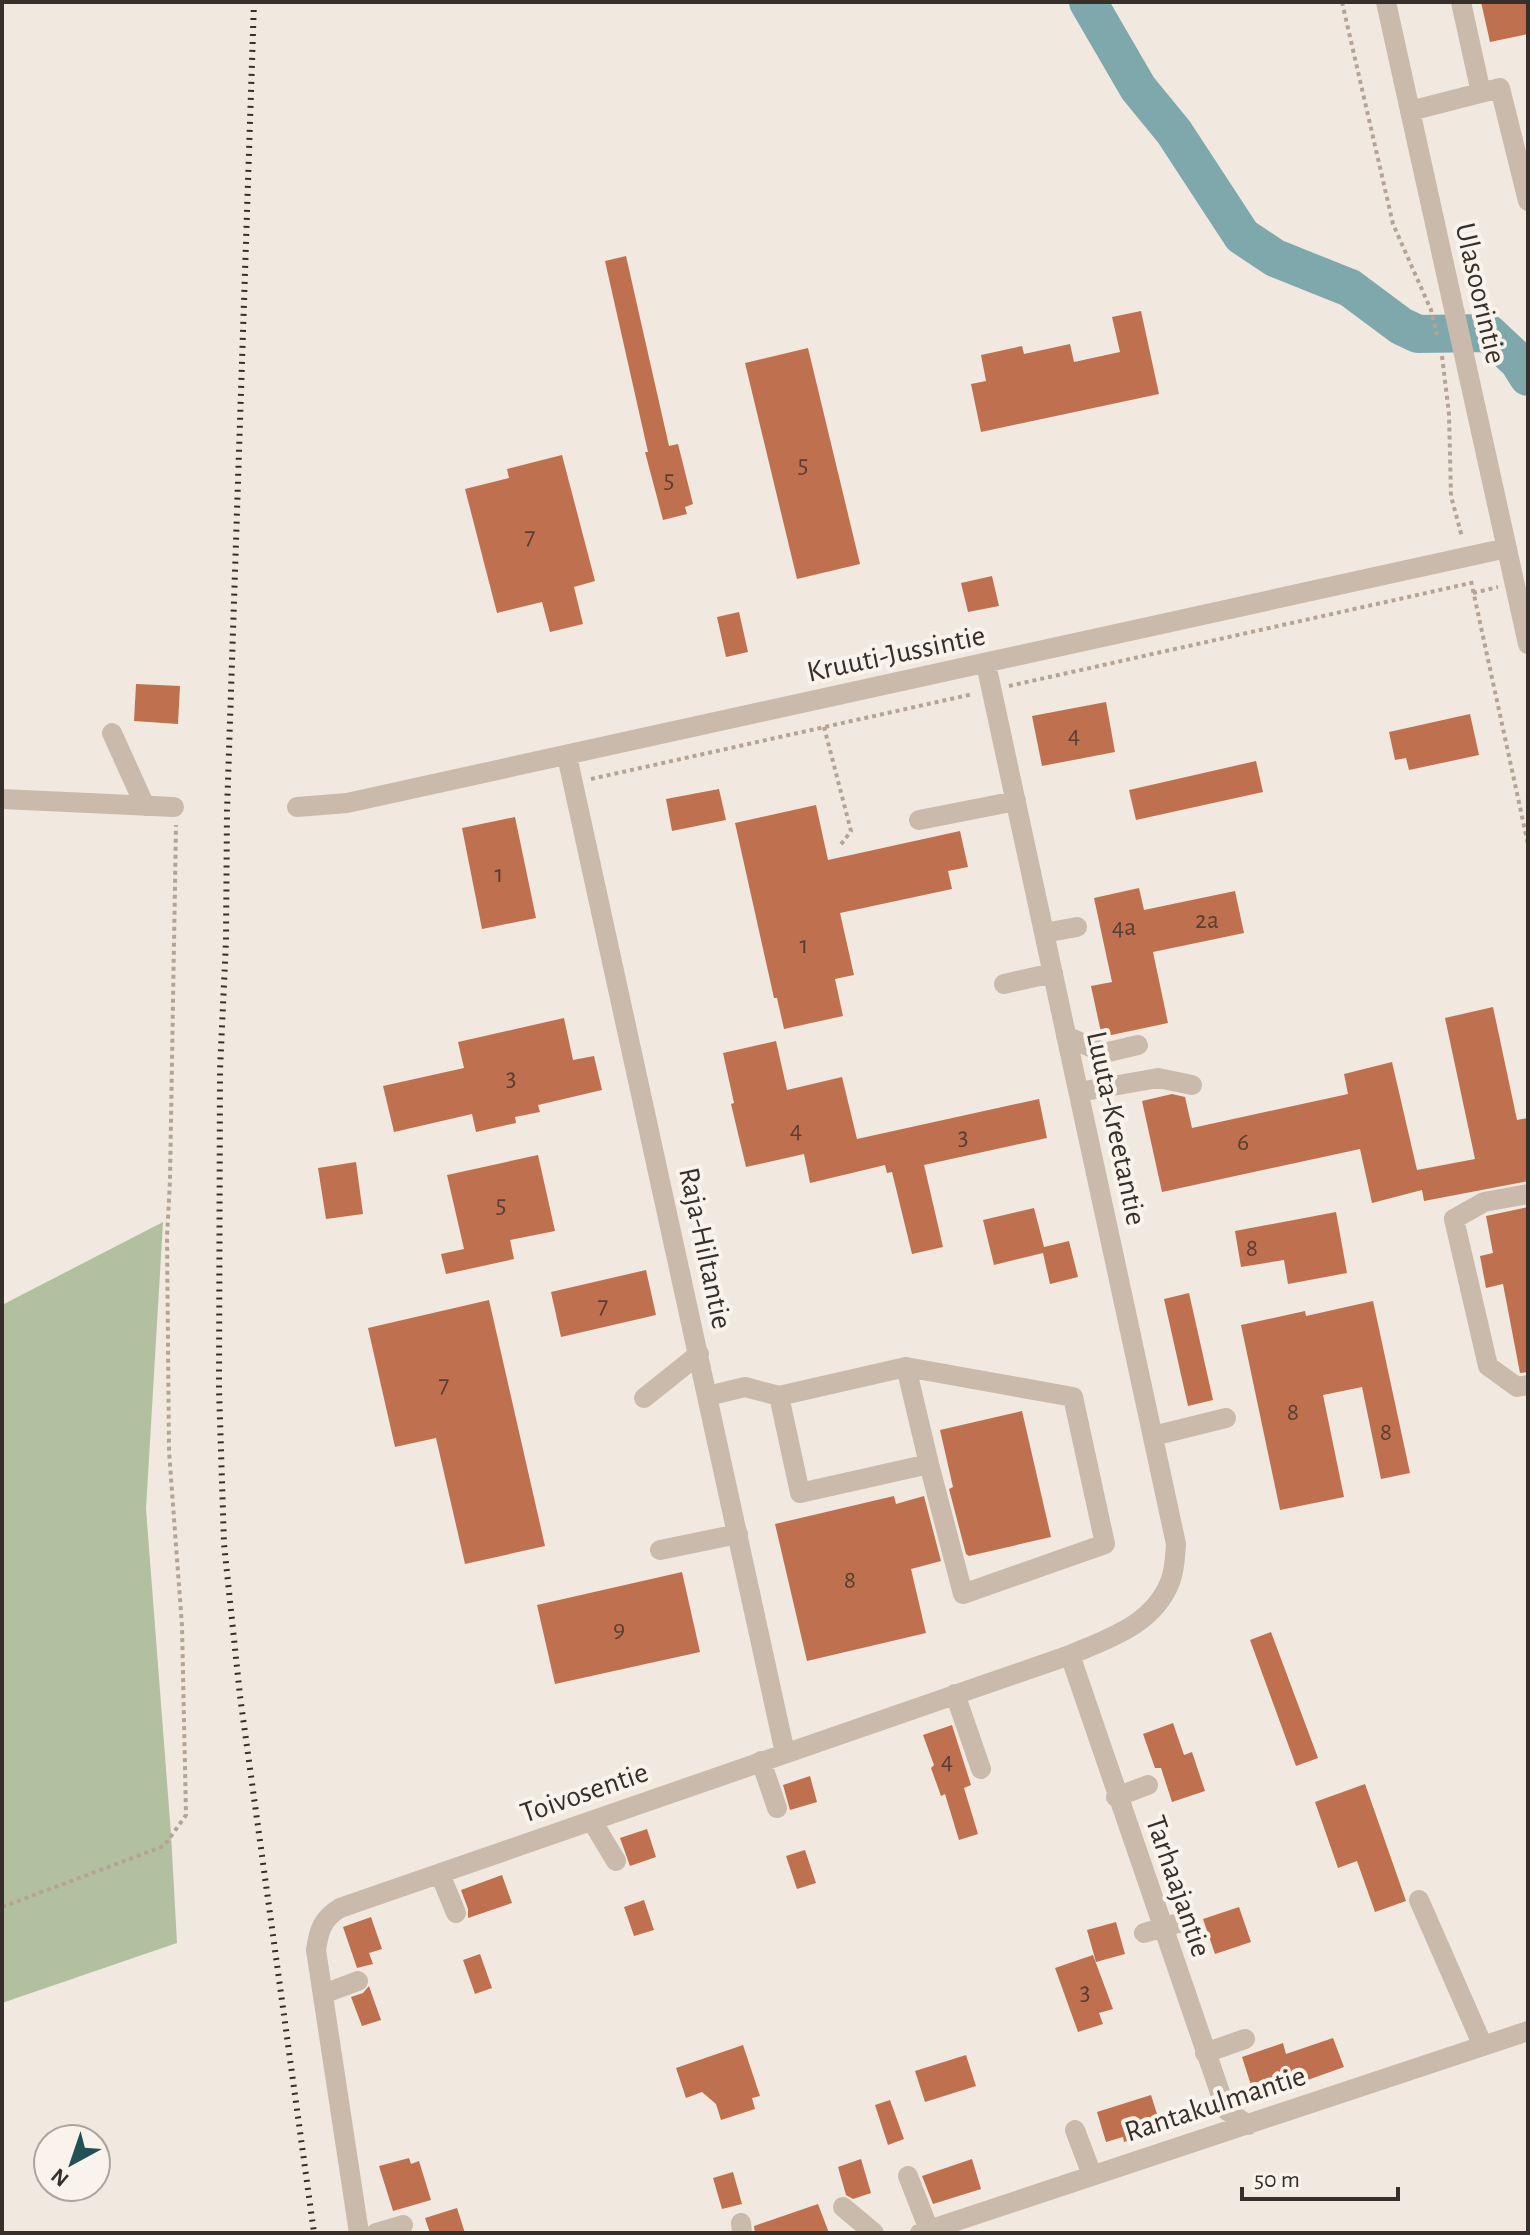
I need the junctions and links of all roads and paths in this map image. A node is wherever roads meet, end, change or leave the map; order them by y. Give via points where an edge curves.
1 (1342, 2) edge
2 (1386, 2) edge
3 (1461, 2) edge
4 (1481, 93) junction
5 (1410, 111) junction
6 (1528, 201) edge
7 (1438, 341) dead end
8 (1442, 356) dead end
9 (1507, 548) junction
10 (1467, 558) junction
11 (1471, 583) junction
12 (1528, 644) edge
13 (986, 664) junction
14 (992, 689) junction
15 (824, 727) junction
16 (112, 733) dead end
17 (567, 756) junction
18 (572, 783) junction
19 (2, 799) edge
20 (1016, 801) junction
21 (145, 806) junction
22 (174, 807) joint
23 (297, 807) dead end
24 (919, 820) dead end
25 (1528, 844) edge
26 (839, 847) dead end
27 (1077, 927) dead end
28 (1044, 933) junction
29 (1053, 973) junction
30 (1004, 984) dead end
31 (1066, 1036) junction
32 (1138, 1045) dead end
33 (1192, 1085) dead end
34 (1079, 1092) junction
35 (1528, 1194) edge
36 (699, 1354) junction
37 (906, 1367) junction
38 (1528, 1385) edge
39 (708, 1396) junction
40 (779, 1396) junction
41 (644, 1398) dead end
42 (1226, 1418) dead end
43 (1153, 1436) junction
44 (929, 1464) junction
45 (738, 1534) junction
46 (660, 1550) dead end
47 (1159, 1604) joint
48 (1070, 1655) junction
49 (955, 1694) junction
50 (785, 1753) junction
51 (761, 1761) junction
52 (981, 1769) dead end
53 (1148, 1785) dead end
54 (1116, 1797) junction
55 (777, 1808) dead end
56 (592, 1821) junction
57 (616, 1861) dead end
58 (440, 1874) junction
59 (1419, 1900) dead end
60 (2, 1907) edge
61 (456, 1913) dead end
62 (1185, 1921) dead end
63 (1154, 1931) junction
64 (358, 1981) dead end
65 (323, 1994) junction
66 (1528, 2031) edge
67 (1245, 2039) dead end
68 (1483, 2046) junction
69 (1205, 2053) junction
70 (1248, 2125) junction
71 (1075, 2130) dead end
72 (1092, 2175) junction
73 (908, 2176) dead end
74 (843, 2207) dead end
75 (403, 2225) dead end
76 (924, 2232) edge
77 (359, 2233) edge
78 (376, 2233) edge
79 (874, 2233) edge

1 - 7 path via 1393,224 1431,310
2 - 5 street, Ulasoorintie
3 - 4 street
4 - 5 street
4 - 6 street via 1500,88
5 - 9 street, Ulasoorintie
8 - 10 path via 1451,496
9 - 10 street, Kruuti-Jussintie
9 - 12 street, Ulasoorintie
10 - 11 path
10 - 13 street, Kruuti-Jussintie
11 - 14 path
11 - 25 path
13 - 14 street, Luuta-Kreetantie
13 - 17 street, Kruuti-Jussintie
14 - 15 path
14 - 20 street, Luuta-Kreetantie
15 - 18 path
15 - 26 path via 851,831
16 - 21 street
17 - 18 street, Raja-Hiltantie
17 - 23 street, Kruuti-Jussintie via 347,803
18 - 36 street, Raja-Hiltantie
19 - 21 street
20 - 24 street
20 - 28 street, Luuta-Kreetantie
21 - 22 street
22 - 60 path via 169,1451 182,1626 186,1815 164,1846
27 - 28 street
28 - 29 street, Luuta-Kreetantie
29 - 30 street
29 - 31 street, Luuta-Kreetantie
31 - 32 street via 1104,1053
31 - 34 street, Luuta-Kreetantie
33 - 34 street via 1158,1078
34 - 43 street, Luuta-Kreetantie
35 - 38 street via 1484,1202 1454,1219 1488,1366 1517,1387
36 - 39 street, Raja-Hiltantie
36 - 41 street
37 - 40 street
37 - 44 street
37 - 44 street via 1073,1397 1105,1544 963,1594
39 - 40 street via 745,1387
39 - 45 street, Raja-Hiltantie
40 - 44 street via 800,1493
42 - 43 street
43 - 47 street, Luuta-Kreetantie via 1176,1544 1172,1579
45 - 46 street
45 - 50 street, Raja-Hiltantie
47 - 48 street, Toivosentie via 1129,1629
48 - 49 street, Toivosentie
48 - 54 street, Tarhaajantie
49 - 50 street, Toivosentie
49 - 52 street
50 - 51 street, Toivosentie
51 - 55 street
51 - 56 street, Toivosentie
53 - 54 street
54 - 63 street, Tarhaajantie
56 - 57 street
56 - 58 street, Toivosentie
58 - 61 street
58 - 65 street, Toivosentie via 327,1916 316,1950
59 - 68 street
62 - 63 street
63 - 69 street, Tarhaajantie
64 - 65 street
65 - 77 street, Toivosentie
66 - 68 street, Rantakulmantie
67 - 69 street
68 - 70 street, Rantakulmantie
69 - 70 street, Tarhaajantie via 1226,2110
70 - 72 street, Rantakulmantie
71 - 72 street
72 - 76 street, Rantakulmantie
73 - 76 street
74 - 79 street
75 - 78 street

